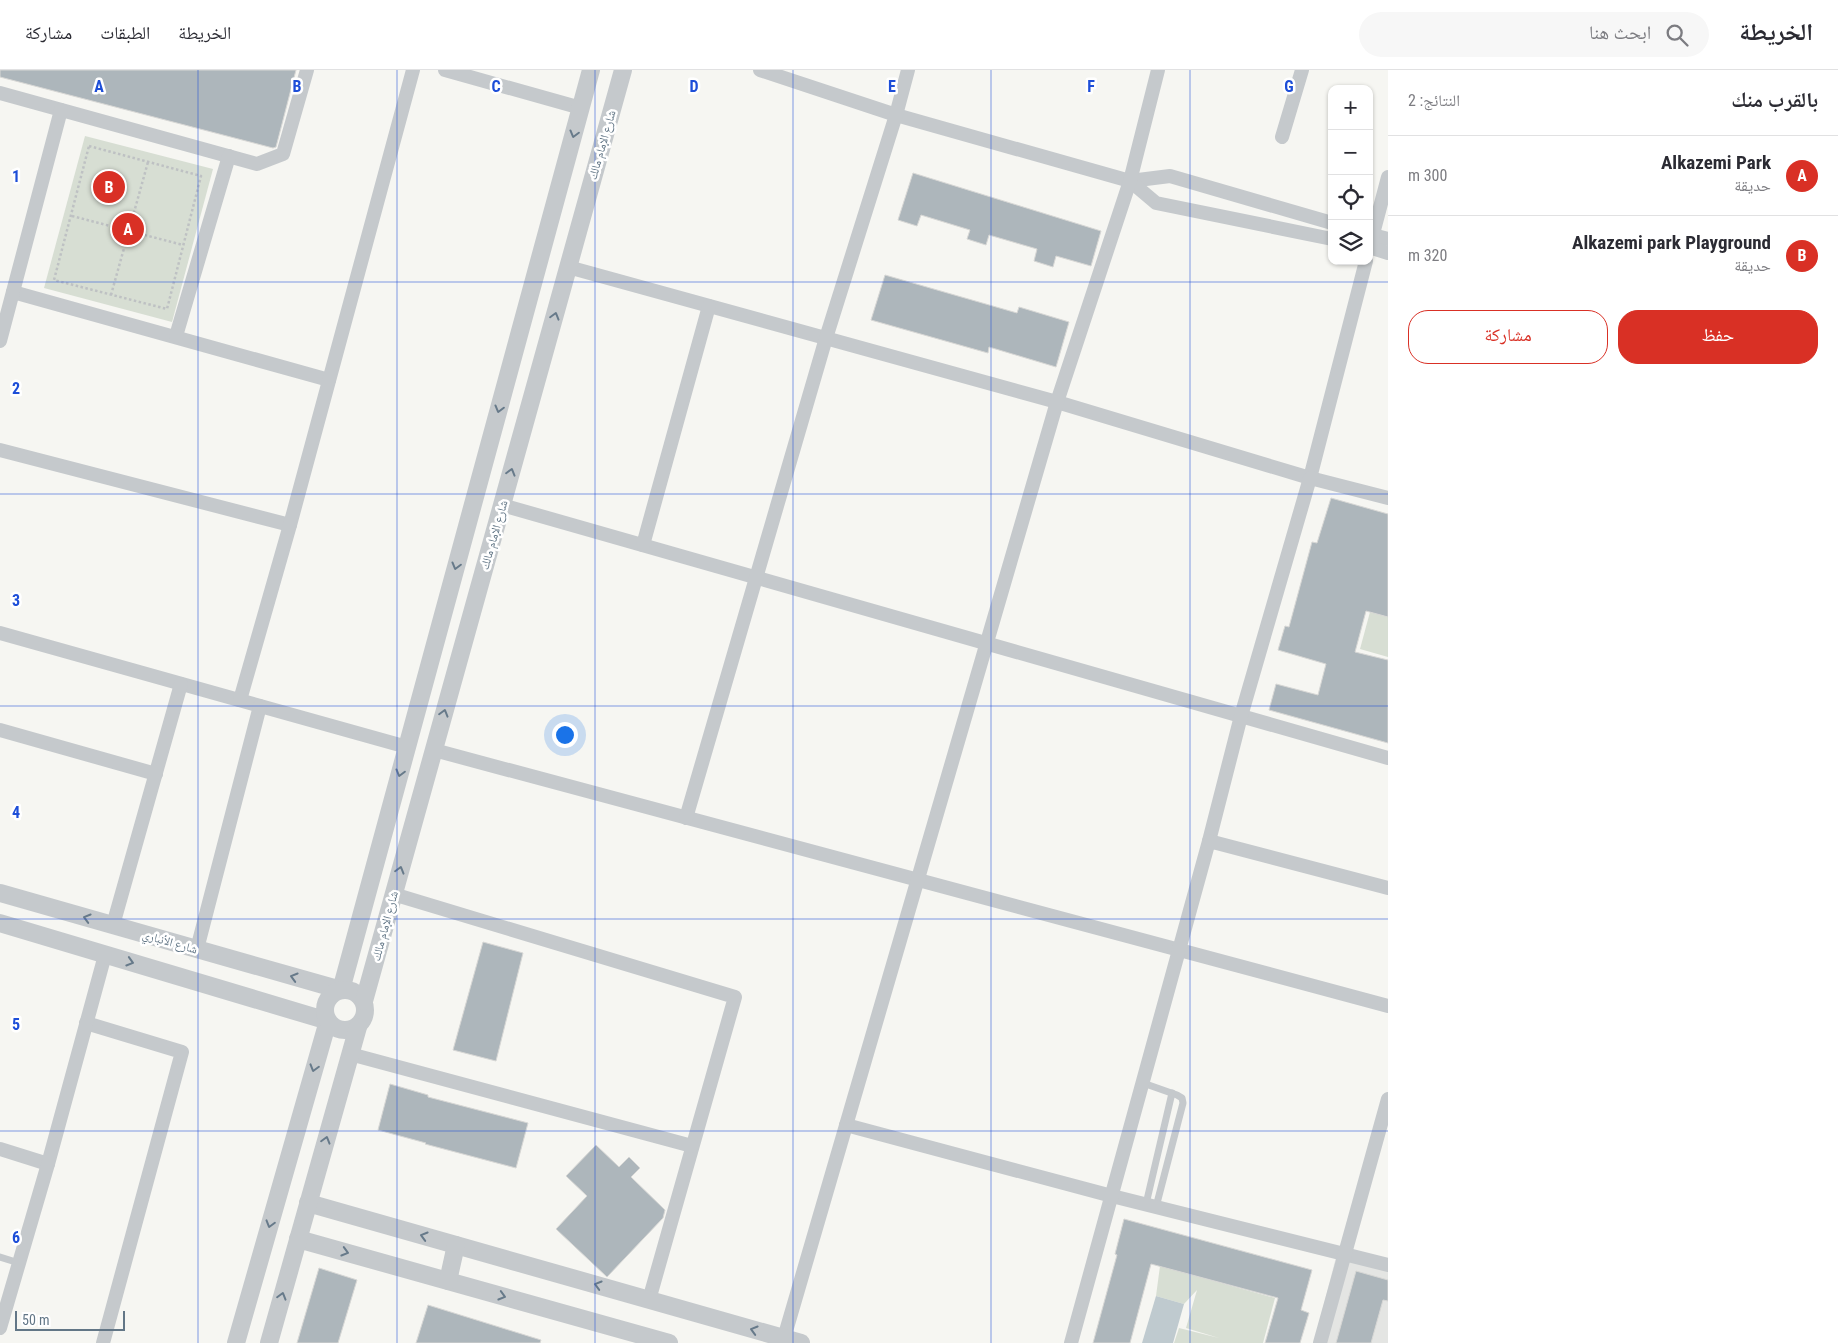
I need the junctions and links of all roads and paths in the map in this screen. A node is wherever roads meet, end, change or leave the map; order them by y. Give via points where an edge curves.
1 (307, 70) edge
2 (413, 70) edge
3 (445, 70) edge
4 (591, 70) edge
5 (623, 70) edge
6 (760, 70) edge
7 (908, 70) edge
8 (1158, 70) edge
9 (1302, 70) edge
10 (0, 93) edge
11 (581, 108) junction
12 (61, 110) junction
13 (896, 115) junction
14 (1282, 137) dead end
15 (229, 156) junction
16 (148, 162) junction
17 (1388, 177) edge
18 (1130, 181) junction
19 (72, 216) dead end
20 (1328, 222) edge
21 (1373, 231) edge
22 (1328, 238) edge
23 (1388, 239) edge
24 (1373, 242) edge
25 (1373, 244) edge
26 (183, 245) junction
27 (1388, 253) edge
28 (1365, 265) edge
29 (568, 267) junction
30 (13, 292) junction
31 (111, 295) junction
32 (709, 306) junction
33 (176, 336) junction
34 (826, 338) junction
35 (0, 341) edge
36 (508, 377) junction
37 (329, 380) junction
38 (536, 385) junction
39 (1057, 402) junction
40 (0, 450) edge
41 (1310, 478) junction
42 (1388, 498) edge
43 (502, 505) junction
44 (290, 525) junction
45 (643, 545) junction
46 (756, 577) junction
47 (0, 633) edge
48 (987, 642) junction
49 (181, 684) junction
50 (240, 700) junction
51 (260, 706) junction
52 (1242, 716) junction
53 (0, 730) edge
54 (407, 747) junction
55 (434, 750) junction
56 (1388, 758) edge
57 (156, 774) junction
58 (686, 818) junction
59 (1209, 841) junction
60 (918, 880) junction
61 (1388, 888) edge
62 (0, 893) edge
63 (393, 894) junction
64 (0, 923) edge
65 (114, 925) junction
66 (196, 949) junction
67 (1179, 951) junction
68 (105, 955) junction
69 (341, 990) junction
70 (364, 1001) junction
71 (1388, 1006) edge
72 (328, 1021) junction
73 (86, 1023) junction
74 (358, 1026) junction
75 (350, 1054) junction
76 (1142, 1083) junction
77 (1172, 1094) junction
78 (1388, 1099) edge
79 (846, 1125) junction
80 (692, 1146) junction
81 (0, 1148) edge
82 (48, 1164) junction
83 (1112, 1196) junction
84 (308, 1203) junction
85 (1151, 1206) junction
86 (298, 1239) junction
87 (456, 1245) junction
88 (1345, 1254) junction
89 (0, 1257) edge
90 (19, 1263) junction
91 (1388, 1265) edge
92 (448, 1281) junction
93 (649, 1300) junction
94 (0, 1328) edge
95 (784, 1338) junction
96 (642, 1339) edge
97 (103, 1343) edge
98 (236, 1343) edge
99 (269, 1343) edge
100 (669, 1343) edge
101 (801, 1343) edge
102 (1071, 1343) edge
103 (1320, 1343) edge

1 - 15 street via 283,154 257,164
2 - 37 street
3 - 11 street
4 - 11 street, شارع الإمام مالك
5 - 29 street, شارع الإمام مالك
6 - 13 street
7 - 13 street
8 - 18 street
9 - 14 street
10 - 12 street
11 -> 36 street, شارع الإمام مالك
12 - 15 street
12 - 30 street
13 - 18 street
13 - 34 street
15 - 33 street
16 - 26 path via 201,176
16 - 31 path
16 - 31 path via 89,146 54,280
17 - 21 street
18 - 20 street via 1170,176
18 - 22 street via 1156,203
18 - 39 street
19 - 26 path
23 - 24 street
25 - 27 street
26 - 31 path via 167,309
28 - 41 street
29 - 32 street
38 -> 29 street, شارع الإمام مالك
30 - 33 street
30 - 35 street
32 - 34 street
32 - 45 street
33 - 37 street
34 - 39 street
34 - 46 street
36 - 38 street
36 -> 54 street, شارع الإمام مالك
37 - 44 street
43 -> 38 street, شارع الإمام مالك
39 - 41 street
39 - 48 street
40 - 44 street
41 - 42 street
41 - 52 street
43 - 45 street
55 -> 43 street, شارع الإمام مالك
44 - 50 street
45 - 46 street
46 - 48 street
46 - 58 street
47 - 49 street
48 - 52 street
48 - 60 street
49 - 50 street
49 - 57 street
50 - 51 street
51 - 54 street
51 - 66 street
52 - 56 street
52 - 59 street
53 - 57 street
54 -> 69 street, شارع الإمام مالك
55 - 58 street
63 -> 55 street, شارع الإمام مالك
57 - 65 street
58 - 60 street
59 - 61 street
59 - 67 street
60 - 67 street
60 - 79 street
65 -> 62 street, شارع الأنباري
63 - 70 street, شارع الإمام مالك
63 - 80 street via 735,998
64 - 68 street
65 - 66 street, شارع الأنباري
69 -> 66 street, شارع الأنباري
67 - 71 street
67 - 76 street
68 -> 72 street
68 - 73 street
69 - 70 street via 354,991
69 - 72 street via 326,1002
70 - 74 street via 365,1015
72 - 74 street via 344,1031
72 -> 98 street
73 - 82 street
73 - 97 street via 182,1052
74 - 75 street
75 - 80 street
84 -> 75 street
76 - 77 lane
76 - 83 street
77 - 85 lane
77 - 85 lane via 1182,1098 1183,1103
78 - 88 street
79 - 83 street
79 - 95 street
80 - 93 street
81 - 82 street
82 - 90 street
83 - 85 street
83 - 102 street
84 - 86 street
87 -> 84 street
85 - 88 street
86 -> 92 street
99 -> 86 street
87 - 92 street
93 -> 87 street
88 - 91 street
88 - 103 street
89 - 90 lane
90 - 94 street
92 -> 96 street
95 -> 93 street
95 - 101 street
96 - 100 street

